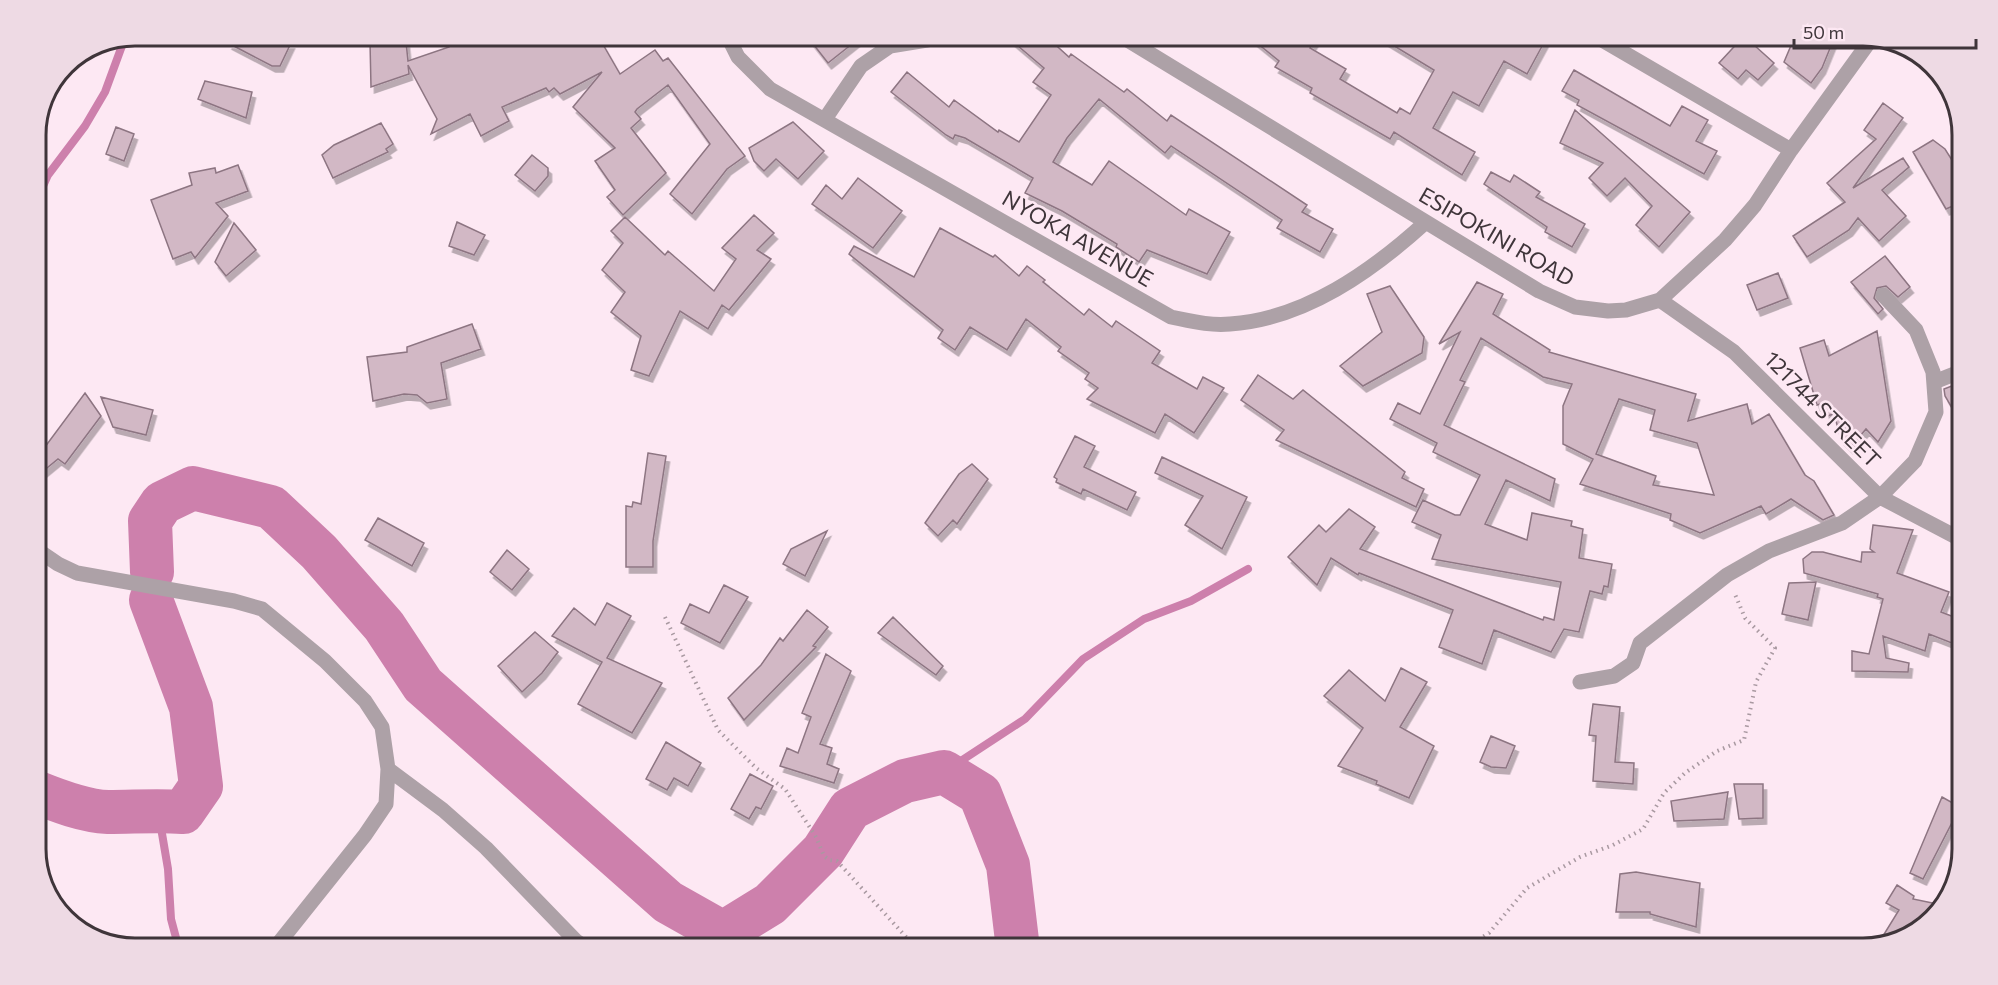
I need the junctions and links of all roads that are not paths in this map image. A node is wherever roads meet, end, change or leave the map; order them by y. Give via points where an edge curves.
1 (732, 46) edge
2 (890, 46) edge
3 (1137, 46) edge
4 (1612, 46) edge
5 (1866, 46) edge
6 (825, 119) junction
7 (1791, 150) junction
8 (1426, 222) junction
9 (1883, 296) dead end
10 (1660, 300) junction
11 (1951, 375) edge
12 (1934, 382) junction
13 (1880, 497) junction
14 (1952, 535) edge
15 (47, 556) edge
16 (1580, 682) dead end
17 (388, 769) junction
18 (283, 938) edge
19 (573, 938) edge

1 - 6 street, NYOKA AVENUE via 738,57 770,89
2 - 6 street via 861,66
3 - 8 street, ESIPOKINI ROAD
4 - 7 street
5 - 7 street, ESIPOKINI ROAD
6 - 8 street, NYOKA AVENUE via 1171,317 1202,324 1257,321 1303,306 1394,251
7 - 10 street, ESIPOKINI ROAD via 1755,205 1725,240
8 - 10 street, ESIPOKINI ROAD via 1539,291 1575,307 1626,310
9 - 12 street via 1916,330
10 - 13 street, 121744 STREET via 1734,352
11 - 12 street
12 - 13 street via 1936,412 1915,461
13 - 14 street, 121744 STREET
13 - 16 street via 1842,523 1769,552 1727,575 1640,643 1633,663 1614,676
15 - 17 street via 77,573 262,609 325,661 365,701 382,727
17 - 18 street via 386,804
17 - 19 street via 486,848

